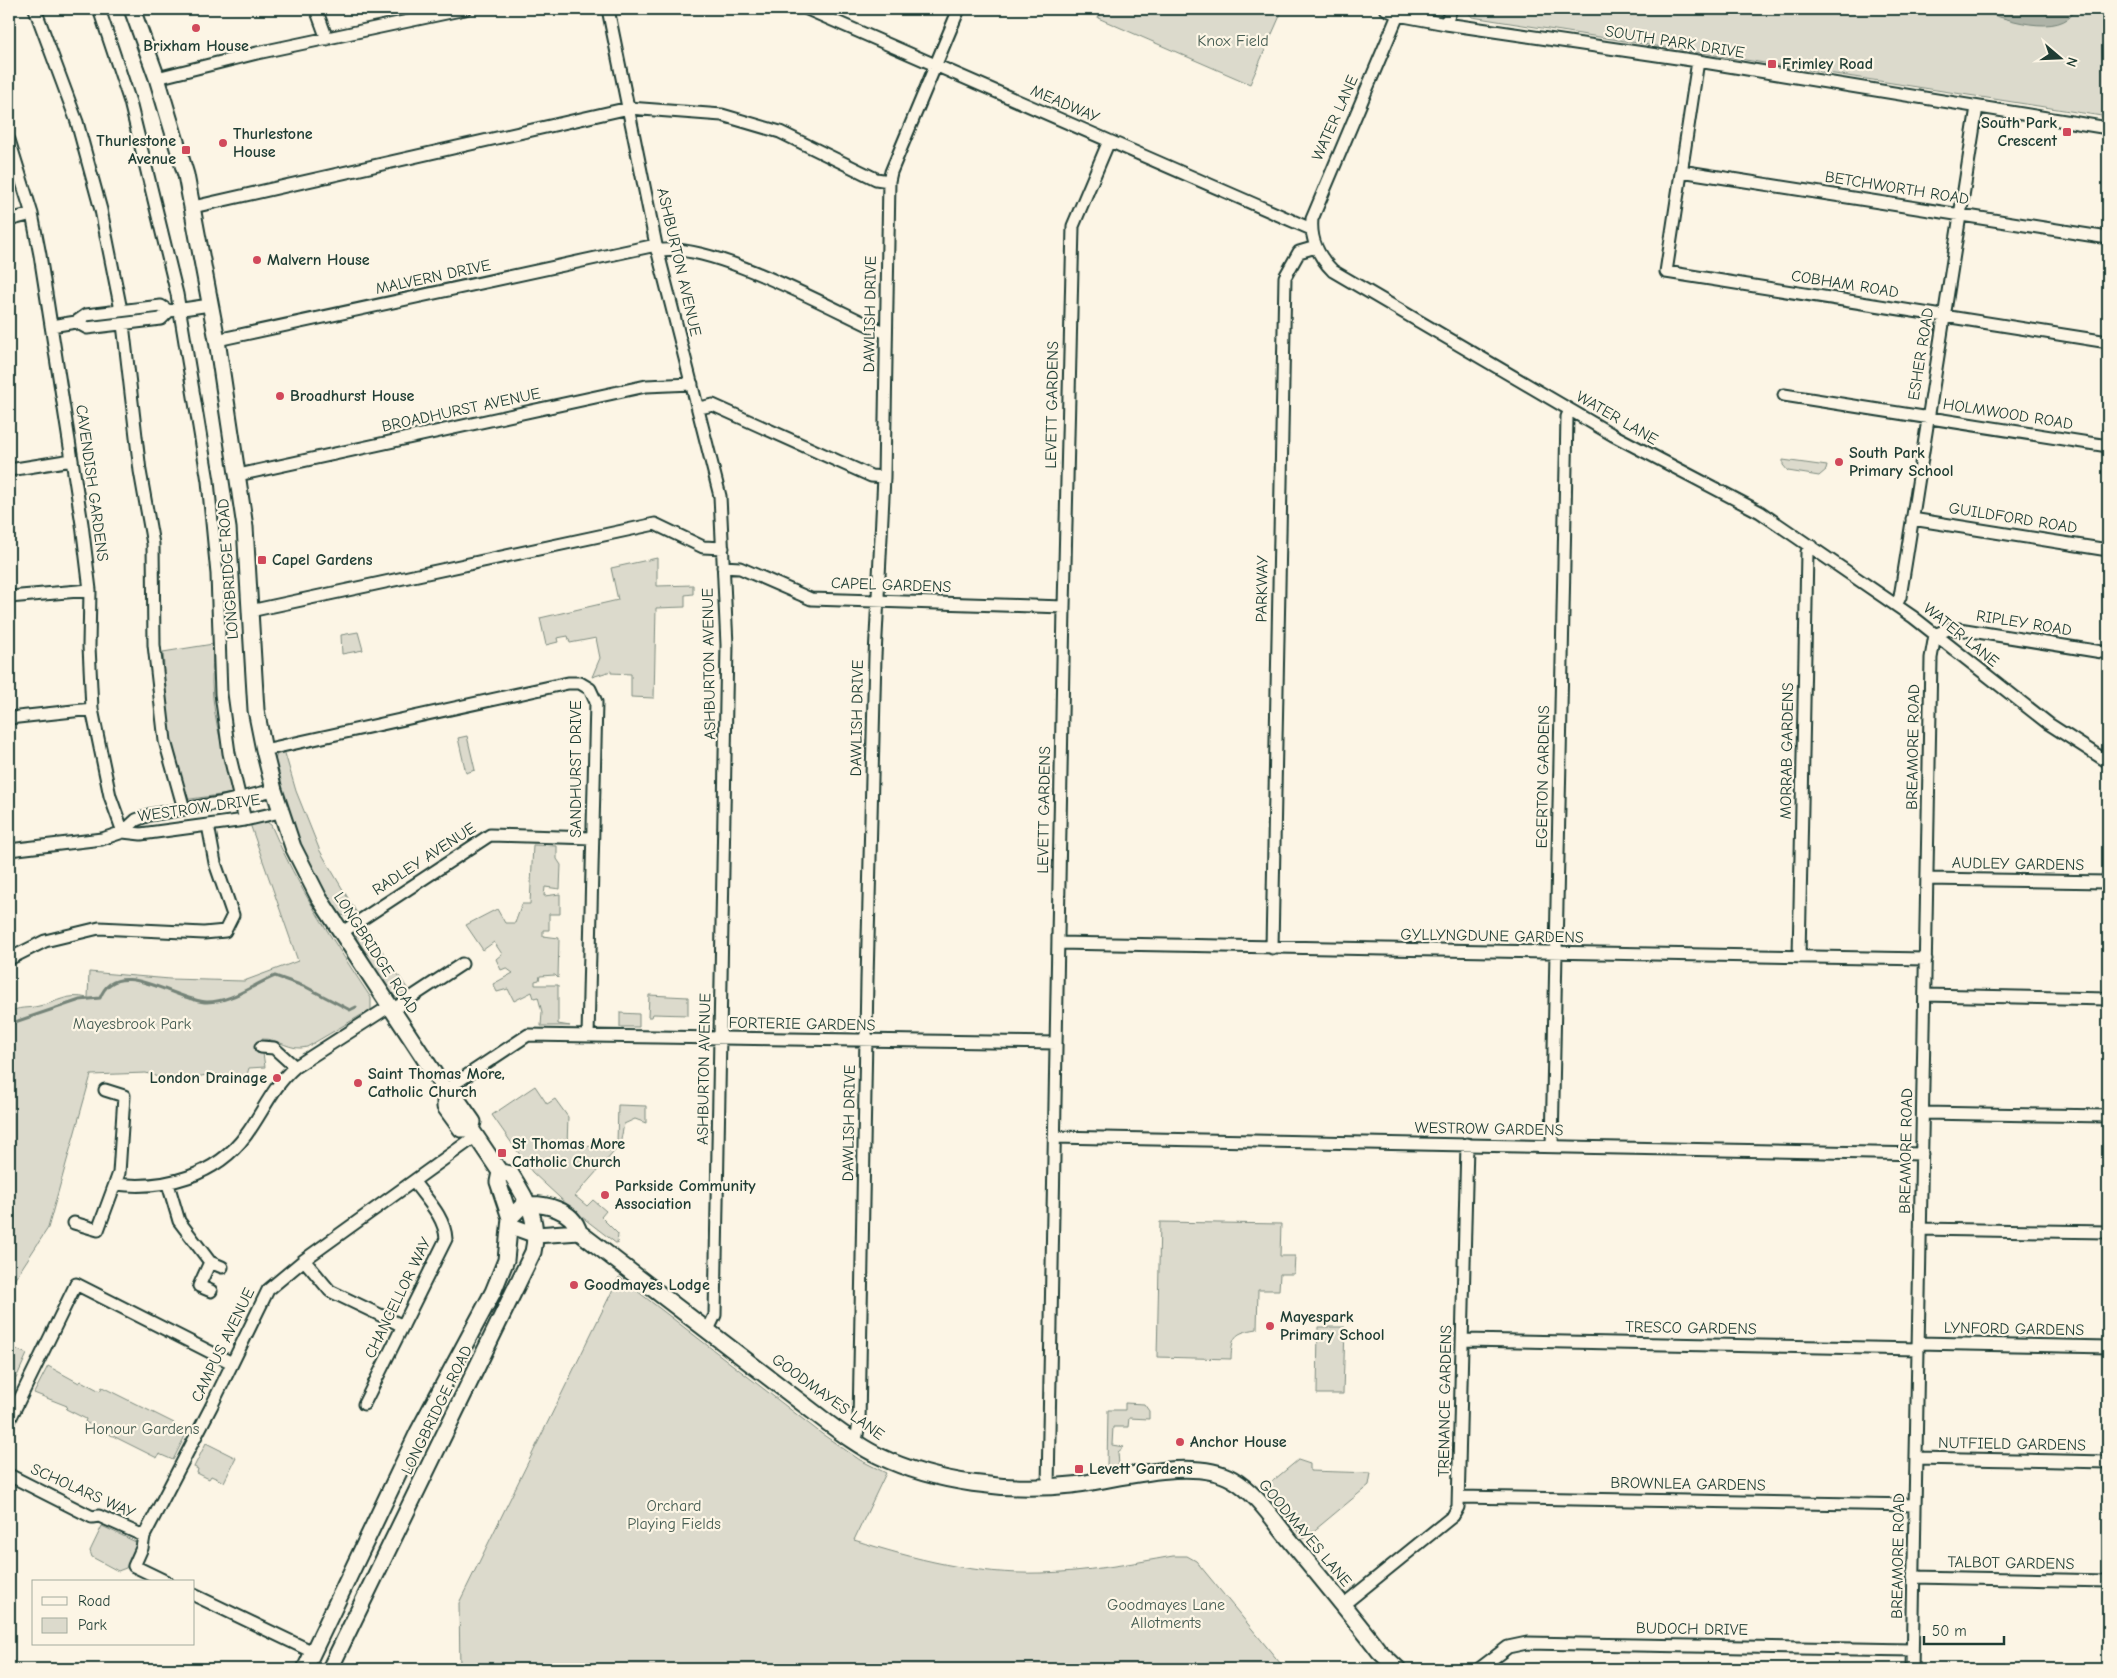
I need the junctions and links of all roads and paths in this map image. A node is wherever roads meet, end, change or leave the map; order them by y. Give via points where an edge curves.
1 (35, 9) edge
2 (99, 9) edge
3 (132, 9) edge
4 (316, 9) edge
5 (465, 9) edge
6 (608, 9) edge
7 (807, 9) edge
8 (959, 9) edge
9 (1386, 9) edge
10 (1451, 9) edge
11 (1398, 15) junction
12 (1446, 24) junction
13 (327, 39) junction
14 (1698, 61) junction
15 (936, 65) junction
16 (157, 78) junction
17 (1977, 107) junction
18 (629, 108) junction
19 (2108, 128) edge
20 (9, 140) edge
21 (1109, 141) junction
22 (1681, 172) junction
23 (889, 181) junction
24 (193, 207) junction
25 (32, 214) junction
26 (1960, 214) junction
27 (9, 220) edge
28 (1311, 229) junction
29 (2108, 238) edge
30 (1316, 247) junction
31 (657, 248) junction
32 (210, 305) junction
33 (121, 310) junction
34 (174, 310) junction
35 (1944, 316) junction
36 (76, 322) junction
37 (123, 324) junction
38 (51, 326) junction
39 (886, 331) junction
40 (217, 340) junction
41 (2108, 342) edge
42 (692, 384) junction
43 (1784, 395) dead end
44 (699, 408) junction
45 (1570, 410) junction
46 (1927, 418) junction
47 (2108, 446) edge
48 (72, 460) junction
49 (9, 470) edge
50 (238, 475) junction
51 (884, 477) junction
52 (1912, 519) junction
53 (1811, 546) junction
54 (722, 548) junction
55 (2108, 550) edge
56 (724, 567) junction
57 (90, 590) junction
58 (9, 597) edge
59 (878, 602) junction
60 (1896, 605) junction
61 (1064, 607) junction
62 (250, 611) junction
63 (1935, 635) junction
64 (2108, 653) edge
65 (92, 709) junction
66 (9, 718) edge
67 (264, 750) junction
68 (2108, 762) edge
69 (274, 790) junction
70 (240, 799) junction
71 (184, 809) junction
72 (280, 812) junction
73 (245, 820) junction
74 (208, 825) junction
75 (123, 832) junction
76 (592, 838) junction
77 (9, 850) edge
78 (1927, 879) junction
79 (2108, 882) edge
80 (341, 933) junction
81 (1058, 943) junction
82 (1272, 948) junction
83 (1556, 954) junction
84 (1799, 957) junction
85 (9, 959) edge
86 (1926, 959) junction
87 (462, 964) dead end
88 (1925, 995) junction
89 (2108, 998) edge
90 (391, 1008) junction
91 (588, 1036) junction
92 (721, 1039) junction
93 (867, 1040) junction
94 (1056, 1043) junction
95 (261, 1047) dead end
96 (295, 1067) junction
97 (105, 1090) dead end
98 (445, 1090) junction
99 (1923, 1113) junction
100 (2108, 1116) edge
101 (474, 1133) junction
102 (1054, 1137) junction
103 (1467, 1144) junction
104 (1552, 1146) junction
105 (1922, 1154) junction
106 (500, 1172) junction
107 (414, 1182) junction
108 (116, 1184) junction
109 (168, 1184) junction
110 (529, 1204) junction
111 (74, 1222) dead end
112 (511, 1222) junction
113 (1920, 1229) junction
114 (578, 1232) junction
115 (2108, 1232) edge
116 (536, 1235) junction
117 (304, 1260) junction
118 (210, 1262) junction
119 (222, 1267) dead end
120 (211, 1291) dead end
121 (402, 1326) junction
122 (708, 1330) junction
123 (1463, 1340) junction
124 (1918, 1346) junction
125 (2108, 1347) edge
126 (232, 1363) junction
127 (444, 1384) junction
128 (465, 1394) junction
129 (364, 1404) dead end
130 (9, 1422) edge
131 (853, 1441) junction
132 (1916, 1458) junction
133 (2108, 1462) edge
134 (9, 1475) edge
135 (1048, 1487) junction
136 (1460, 1497) junction
137 (1915, 1505) junction
138 (144, 1536) junction
139 (1914, 1577) junction
140 (163, 1580) edge
141 (2108, 1581) edge
142 (195, 1595) edge
143 (1343, 1605) junction
144 (1912, 1650) junction
145 (314, 1652) junction
146 (306, 1669) edge
147 (330, 1669) edge
148 (1398, 1669) edge
149 (1479, 1669) edge
150 (1912, 1669) edge

1 - 33 street via 82,140 101,210
2 - 34 street via 130,102
3 - 16 main road, LONGBRIDGE ROAD
4 - 13 street
5 - 13 street
6 - 18 street, ASHBURTON AVENUE
7 - 15 street, MEADWAY
8 - 15 street, DAWLISH DRIVE
9 - 11 street, SOUTH PARK DRIVE
10 - 12 street
11 - 12 street, SOUTH PARK DRIVE
11 - 28 street, WATER LANE via 1315,206
12 - 14 street, SOUTH PARK DRIVE
13 - 16 street
14 - 17 street, SOUTH PARK DRIVE
14 - 22 street
15 - 21 street, MEADWAY
15 - 23 street, DAWLISH DRIVE
16 - 24 main road, LONGBRIDGE ROAD
17 - 19 street, SOUTH PARK DRIVE
17 - 26 street, ESHER ROAD
18 - 23 street via 722,115 780,132 876,179
18 - 24 street
18 - 31 street, ASHBURTON AVENUE
20 - 25 street, CAVENDISH GARDENS
21 - 28 street, MEADWAY
21 - 61 street, LEVETT GARDENS via 1073,226
22 - 26 street, BETCHWORTH ROAD
22 - 35 street, COBHAM ROAD via 1666,272
23 - 39 street, DAWLISH DRIVE
24 - 32 main road, LONGBRIDGE ROAD
25 - 27 street
25 - 38 street, CAVENDISH GARDENS
26 - 29 street, BETCHWORTH ROAD
26 - 35 street, ESHER ROAD
28 - 30 street, WATER LANE
30 - 45 street, WATER LANE via 1333,271
30 - 82 street, PARKWAY via 1300,252 1285,278
31 - 39 street, MALVERN DRIVE via 686,250 719,258
31 - 40 street, MALVERN DRIVE
31 - 42 street, ASHBURTON AVENUE
32 - 34 street
32 - 40 main road, LONGBRIDGE ROAD
33 - 34 street via 161,306
33 - 36 street via 86,315
34 - 37 street via 161,320
34 - 70 street via 208,481 217,574 221,694 229,753
35 - 41 street, COBHAM ROAD
35 - 46 street, ESHER ROAD
36 - 37 street via 87,328
36 - 38 street
37 - 71 street via 140,471 153,544 154,644 164,741
38 - 48 street, CAVENDISH GARDENS
39 - 51 street, DAWLISH DRIVE
40 - 50 main road, LONGBRIDGE ROAD
42 - 44 street, ASHBURTON AVENUE
42 - 50 street, BROADHURST AVENUE via 646,386
43 - 46 street, HOLMWOOD ROAD
44 - 51 street via 713,405 871,476
44 - 54 street, ASHBURTON AVENUE via 720,496
45 - 53 street, WATER LANE via 1760,512
45 - 83 street, EGERTON GARDENS via 1567,417
46 - 47 street, HOLMWOOD ROAD
46 - 52 street, ESHER ROAD
48 - 49 street
48 - 57 street, CAVENDISH GARDENS
50 - 62 main road, LONGBRIDGE ROAD
51 - 59 street, DAWLISH DRIVE
52 - 55 street, GUILDFORD ROAD
52 - 60 street, ESHER ROAD
53 - 60 street, WATER LANE
53 - 84 street, MORRAB GARDENS via 1807,552
54 - 56 street, ASHBURTON AVENUE
54 - 62 street via 703,547 655,524
56 - 59 street, CAPEL GARDENS via 740,568 811,599
56 - 92 street, ASHBURTON AVENUE via 727,645
57 - 58 street
57 - 65 street, CAVENDISH GARDENS
59 - 61 street, CAPEL GARDENS
59 - 93 street, DAWLISH DRIVE
60 - 63 street, WATER LANE
61 - 81 street, LEVETT GARDENS
62 - 67 main road, LONGBRIDGE ROAD via 256,710
63 - 64 street, RIPLEY ROAD via 1959,628
63 - 68 street, WATER LANE via 2049,724
63 - 78 street, BREAMORE ROAD via 1931,658
65 - 66 street
65 - 75 street, CAVENDISH GARDENS via 110,796
67 - 69 main road, LONGBRIDGE ROAD
67 - 76 street, SANDHURST DRIVE via 580,683 590,689 596,702
69 - 70 street, WESTROW DRIVE
69 - 72 main road, LONGBRIDGE ROAD
70 - 71 street, WESTROW DRIVE
70 - 73 street
71 - 75 street, WESTROW DRIVE via 136,820
72 - 73 street, WESTROW DRIVE
72 - 80 main road, LONGBRIDGE ROAD via 303,871
73 - 74 street, WESTROW DRIVE
74 - 75 street, WESTROW DRIVE via 141,834
74 - 85 street via 215,863 233,915 225,931 99,928 45,941
75 - 77 street, WESTROW DRIVE via 102,839
76 - 80 street, RADLEY AVENUE via 490,836
76 - 91 street, SANDHURST DRIVE
78 - 79 street, AUDLEY GARDENS
78 - 86 street, BREAMORE ROAD
80 - 90 main road, LONGBRIDGE ROAD
81 - 82 street, GYLLYNGDUNE GARDENS
81 - 94 street, LEVETT GARDENS
82 - 83 street, GYLLYNGDUNE GARDENS
83 - 84 street, GYLLYNGDUNE GARDENS
83 - 104 street, EGERTON GARDENS
84 - 86 street, GYLLYNGDUNE GARDENS
86 - 88 street, BREAMORE ROAD
87 - 90 street
88 - 89 street
88 - 99 street, BREAMORE ROAD
90 - 96 street
90 - 98 main road, LONGBRIDGE ROAD
91 - 92 street, FORTERIE GARDENS
91 - 98 street, FORTERIE GARDENS via 525,1036
92 - 93 street, FORTERIE GARDENS
92 - 122 street, ASHBURTON AVENUE via 716,1315
93 - 94 street, FORTERIE GARDENS
93 - 131 street, DAWLISH DRIVE via 859,1423
94 - 102 street, LEVETT GARDENS
95 - 96 street via 274,1048
96 - 109 street via 276,1086 245,1137 223,1158 199,1173
97 - 108 street via 124,1096 123,1139
98 - 101 main road, LONGBRIDGE ROAD via 457,1099 473,1122
99 - 100 street
99 - 105 street, BREAMORE ROAD
101 - 106 main road, LONGBRIDGE ROAD
101 - 107 street, CAMPUS AVENUE
102 - 103 street, WESTROW GARDENS
102 - 135 street, LEVETT GARDENS
103 - 104 street, WESTROW GARDENS
103 - 123 street, TRENANCE GARDENS
104 - 105 street, WESTROW GARDENS
105 - 113 street, BREAMORE ROAD
106 - 110 main road, LONGBRIDGE ROAD via 511,1174
106 - 112 main road, LONGBRIDGE ROAD via 498,1182
107 - 117 street, CAMPUS AVENUE
107 - 121 street, CHANCELLOR WAY via 440,1219 446,1239
108 - 109 street
108 - 111 street via 98,1230
109 - 118 street via 178,1221
110 - 112 main road via 518,1208
110 - 114 main road, GOODMAYES LANE via 560,1210 576,1224
110 - 116 main road, LONGBRIDGE ROAD
112 - 116 main road
112 - 127 main road, LONGBRIDGE ROAD via 506,1260 493,1292
113 - 115 street
113 - 124 street, BREAMORE ROAD
114 - 116 main road
114 - 122 main road, GOODMAYES LANE
116 - 128 main road, LONGBRIDGE ROAD via 533,1252
117 - 121 street via 330,1291
117 - 126 street, CAMPUS AVENUE via 268,1290
118 - 119 street
118 - 120 street via 199,1286
121 - 129 street, CHANCELLOR WAY
122 - 131 main road, GOODMAYES LANE
123 - 124 street, TRESCO GARDENS
123 - 136 street, TRENANCE GARDENS
124 - 125 street, LYNFORD GARDENS
124 - 132 street, BREAMORE ROAD
126 - 130 street via 76,1284
126 - 138 street, CAMPUS AVENUE
127 - 128 main road
127 - 145 main road, LONGBRIDGE ROAD
128 - 147 main road, LONGBRIDGE ROAD
131 - 135 main road, GOODMAYES LANE via 893,1462 932,1474 997,1485
132 - 133 street, NUTFIELD GARDENS
132 - 137 street, BREAMORE ROAD
134 - 138 street, SCHOLARS WAY via 92,1516 99,1516
135 - 143 main road, GOODMAYES LANE via 1188,1468 1226,1476 1243,1487 1265,1510
136 - 137 street, BROWNLEA GARDENS
136 - 143 street, TRENANCE GARDENS via 1453,1516
137 - 139 street, BREAMORE ROAD
138 - 140 street, CAMPUS AVENUE via 134,1566
139 - 141 street, TALBOT GARDENS
139 - 144 street, BREAMORE ROAD
142 - 145 street
143 - 148 main road, GOODMAYES LANE
144 - 149 street, BUDOCH DRIVE via 1527,1643 1508,1647
144 - 150 street, BREAMORE ROAD
145 - 146 main road, LONGBRIDGE ROAD

